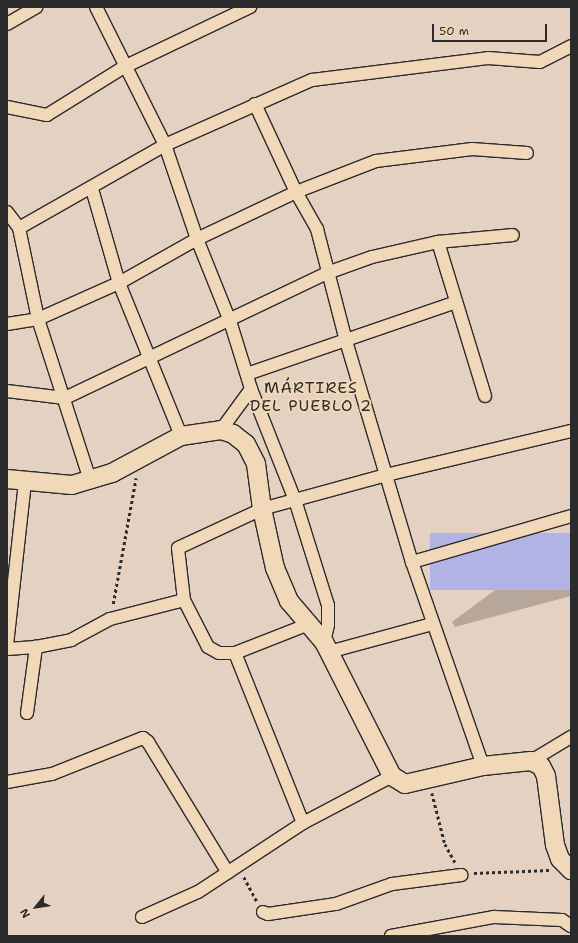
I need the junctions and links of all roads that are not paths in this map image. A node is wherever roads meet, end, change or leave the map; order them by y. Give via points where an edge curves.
1 (36, 7) edge
2 (96, 7) edge
3 (250, 7) edge
4 (7, 24) edge
5 (571, 46) edge
6 (124, 67) junction
7 (255, 104) junction
8 (7, 107) edge
9 (165, 145) junction
10 (527, 153) dead end
11 (92, 189) junction
12 (296, 192) junction
13 (7, 212) edge
14 (19, 228) junction
15 (513, 235) dead end
16 (197, 239) junction
17 (438, 242) junction
18 (327, 273) junction
19 (119, 283) junction
20 (456, 302) junction
21 (38, 319) junction
22 (230, 321) junction
23 (7, 324) edge
24 (346, 341) junction
25 (148, 360) junction
26 (247, 374) junction
27 (251, 389) junction
28 (7, 391) edge
29 (485, 396) dead end
30 (65, 398) junction
31 (221, 430) junction
32 (571, 431) edge
33 (181, 436) junction
34 (386, 475) junction
35 (7, 479) edge
36 (90, 480) junction
37 (25, 481) junction
38 (295, 500) junction
39 (262, 509) junction
40 (571, 516) edge
41 (412, 562) junction
42 (184, 600) junction
43 (309, 624) junction
44 (432, 624) junction
45 (7, 645) edge
46 (36, 647) junction
47 (327, 647) junction
48 (7, 649) edge
49 (235, 653) junction
50 (27, 713) dead end
51 (571, 737) edge
52 (531, 761) junction
53 (483, 766) junction
54 (392, 776) junction
55 (7, 782) edge
56 (303, 823) junction
57 (233, 869) junction
58 (570, 870) edge
59 (461, 875) road end
60 (263, 912) road end
61 (142, 917) dead end
62 (571, 926) edge
63 (391, 936) edge

1 - 4 street
2 - 6 street
3 - 6 street
5 - 7 street via 540,62 488,58 312,80
6 - 8 street via 47,115
6 - 9 street
7 - 9 street
7 - 12 street
9 - 11 street
9 - 16 street
10 - 12 street via 472,149 376,161
11 - 14 street
11 - 19 street
12 - 16 street
12 - 18 street via 316,229
13 - 14 street
14 - 21 street
15 - 17 street
16 - 19 street
16 - 22 street
17 - 18 street via 372,257
17 - 20 street
18 - 22 street
18 - 24 street
19 - 21 street
19 - 25 street
20 - 24 street
20 - 29 street
21 - 23 street
21 - 30 street
22 - 25 street
22 - 26 street
24 - 26 street
24 - 34 street
25 - 30 street
25 - 33 street
26 - 27 street
27 - 31 street
27 - 38 street
28 - 30 street
30 - 36 street
31 - 33 street
31 - 39 street via 233,434 246,444 256,464
32 - 34 street
33 - 36 street via 112,473
34 - 38 street
34 - 41 street
35 - 37 street
36 - 37 street via 72,485
37 - 45 street
38 - 39 street
38 - 47 street via 328,605
39 - 42 street via 178,548
39 - 43 street via 274,568 289,601
40 - 41 street
41 - 44 street
42 - 46 street via 110,619 71,640
42 - 49 street via 208,647 219,652
43 - 47 street
43 - 49 street
44 - 47 street
44 - 53 street
46 - 48 street
46 - 50 street
47 - 54 street
49 - 56 street
51 - 52 street
52 - 53 street
52 - 58 street via 541,766 546,776 555,846 560,859
53 - 54 street via 405,784
54 - 56 street
55 - 57 street via 52,774 143,738
56 - 57 street
57 - 61 street via 198,892
59 - 60 street via 392,884 336,904 268,914
62 - 63 street via 562,920 494,917

